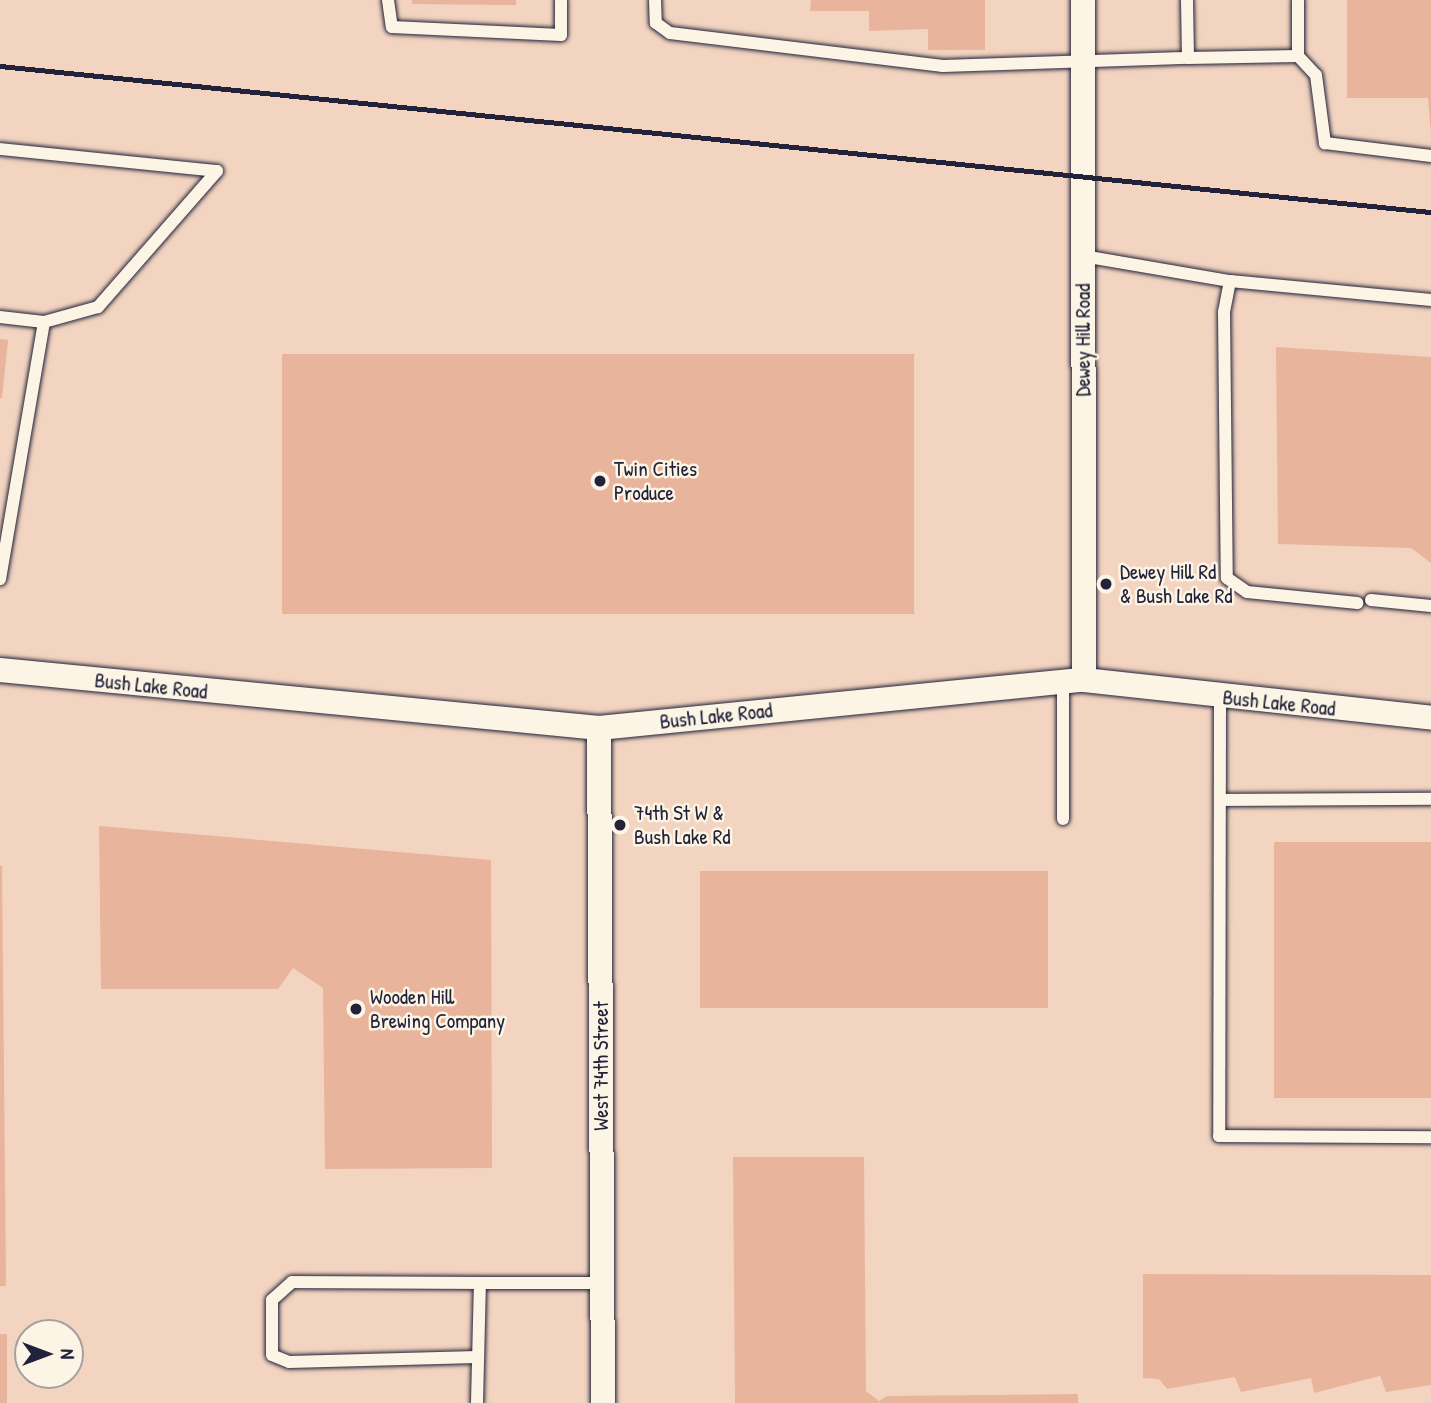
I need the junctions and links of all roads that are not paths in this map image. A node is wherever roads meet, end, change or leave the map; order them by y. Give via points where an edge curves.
1 (388, 0) edge
2 (561, 0) edge
3 (654, 0) edge
4 (1083, 0) edge
5 (1187, 0) edge
6 (1298, 0) edge
7 (1298, 56) junction
8 (1188, 58) junction
9 (1083, 59) junction
10 (0, 149) edge
11 (1431, 156) edge
12 (1083, 256) junction
13 (1230, 281) junction
14 (1431, 300) edge
15 (0, 317) edge
16 (44, 322) junction
17 (0, 579) edge
18 (1371, 600) dead end
19 (1357, 603) dead end
20 (1431, 607) edge
21 (0, 670) edge
22 (1073, 680) junction
23 (1220, 698) junction
24 (1431, 718) edge
25 (598, 728) junction
26 (1431, 799) edge
27 (1220, 800) junction
28 (1063, 819) dead end
29 (1431, 1137) edge
30 (480, 1283) junction
31 (603, 1283) junction
32 (477, 1357) junction
33 (477, 1403) edge
34 (603, 1403) edge

1 - 2 lane via 392,27 561,35
3 - 9 lane via 656,23 670,33 943,65
4 - 9 street, Dewey Hill Road
5 - 8 lane
6 - 7 lane
7 - 8 lane
7 - 11 lane via 1316,75 1325,143
8 - 9 lane
9 - 12 street, Dewey Hill Road
10 - 16 lane via 217,171 98,307
12 - 13 lane
12 - 22 street, Dewey Hill Road
13 - 14 lane
13 - 19 lane via 1224,312 1227,578 1247,592
15 - 16 lane
16 - 17 lane
18 - 20 lane
21 - 25 street, Bush Lake Road
22 - 23 street, Bush Lake Road
22 - 25 street, Bush Lake Road
22 - 28 lane
23 - 24 street, Bush Lake Road
23 - 27 lane
25 - 31 street, West 74th Street
26 - 27 lane
27 - 29 lane via 1219,1136
30 - 31 lane
30 - 32 lane
30 - 32 lane via 292,1282 272,1300 272,1355 289,1362
31 - 34 street, West 74th Street
32 - 33 lane

